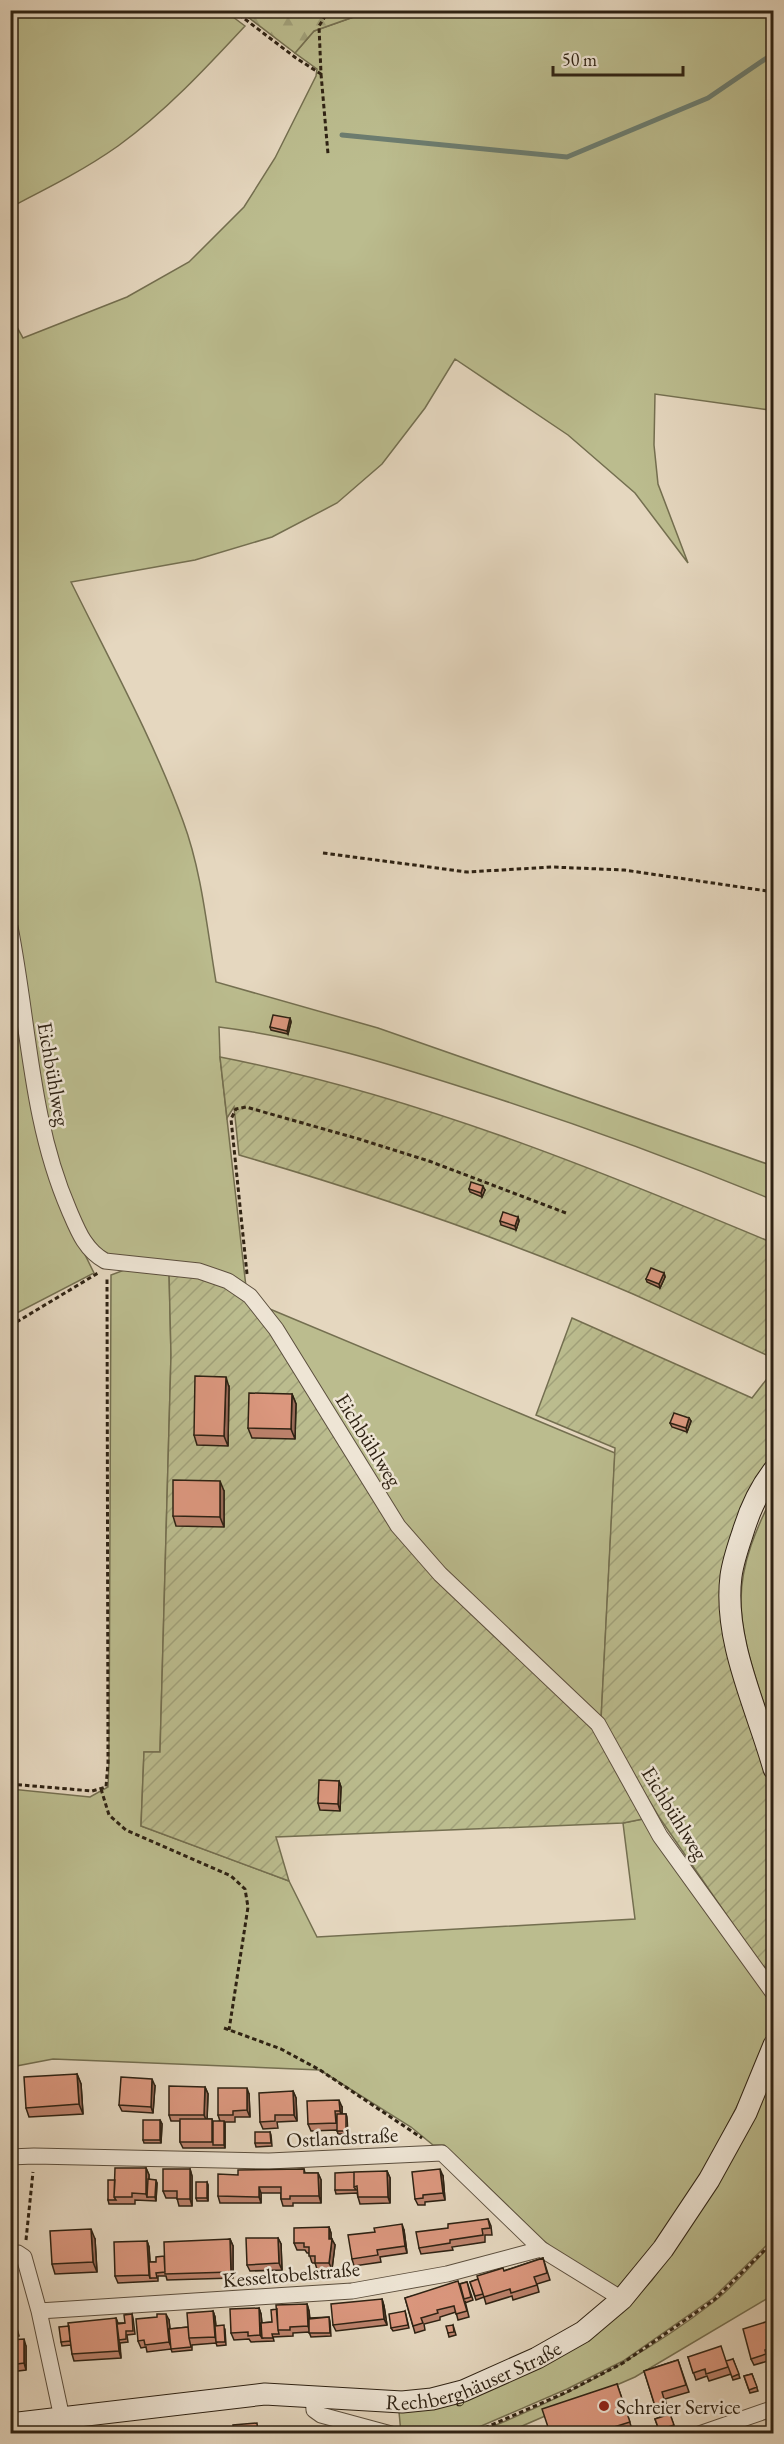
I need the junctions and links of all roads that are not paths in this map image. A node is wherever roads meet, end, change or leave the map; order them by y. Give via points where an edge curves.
1 (10, 927) edge
2 (774, 1470) edge
3 (774, 1769) edge
4 (774, 1994) edge
5 (774, 2045) edge
6 (10, 2157) edge
7 (541, 2249) junction
8 (17, 2255) edge
9 (622, 2299) junction
10 (39, 2311) junction
11 (313, 2395) junction
12 (774, 2408) edge
13 (62, 2418) junction
14 (10, 2424) edge
15 (391, 2433) edge
16 (699, 2433) edge

1 - 4 street, Eichbühlweg via 33,1085 47,1151 86,1245 105,1262 199,1271 228,1281 250,1296 276,1329 398,1526 440,1574 598,1724 660,1836
2 - 3 street via 757,1494 734,1558 731,1599 732,1630
5 - 9 street, Rechberghäuser Straße via 746,2113 709,2180 663,2249
6 - 7 street, Ostlandstraße via 269,2162 442,2153
7 - 9 street
7 - 10 street, Kesseltobelstraße via 447,2274 352,2291
8 - 10 street
9 - 11 street, Rechberghäuser Straße via 583,2332 537,2358 463,2391 402,2402
10 - 13 street
11 - 13 street, Rechberghäuser Straße via 265,2394
11 - 15 street via 314,2410 321,2415
12 - 16 street
13 - 14 street, Rechberghäuser Straße

